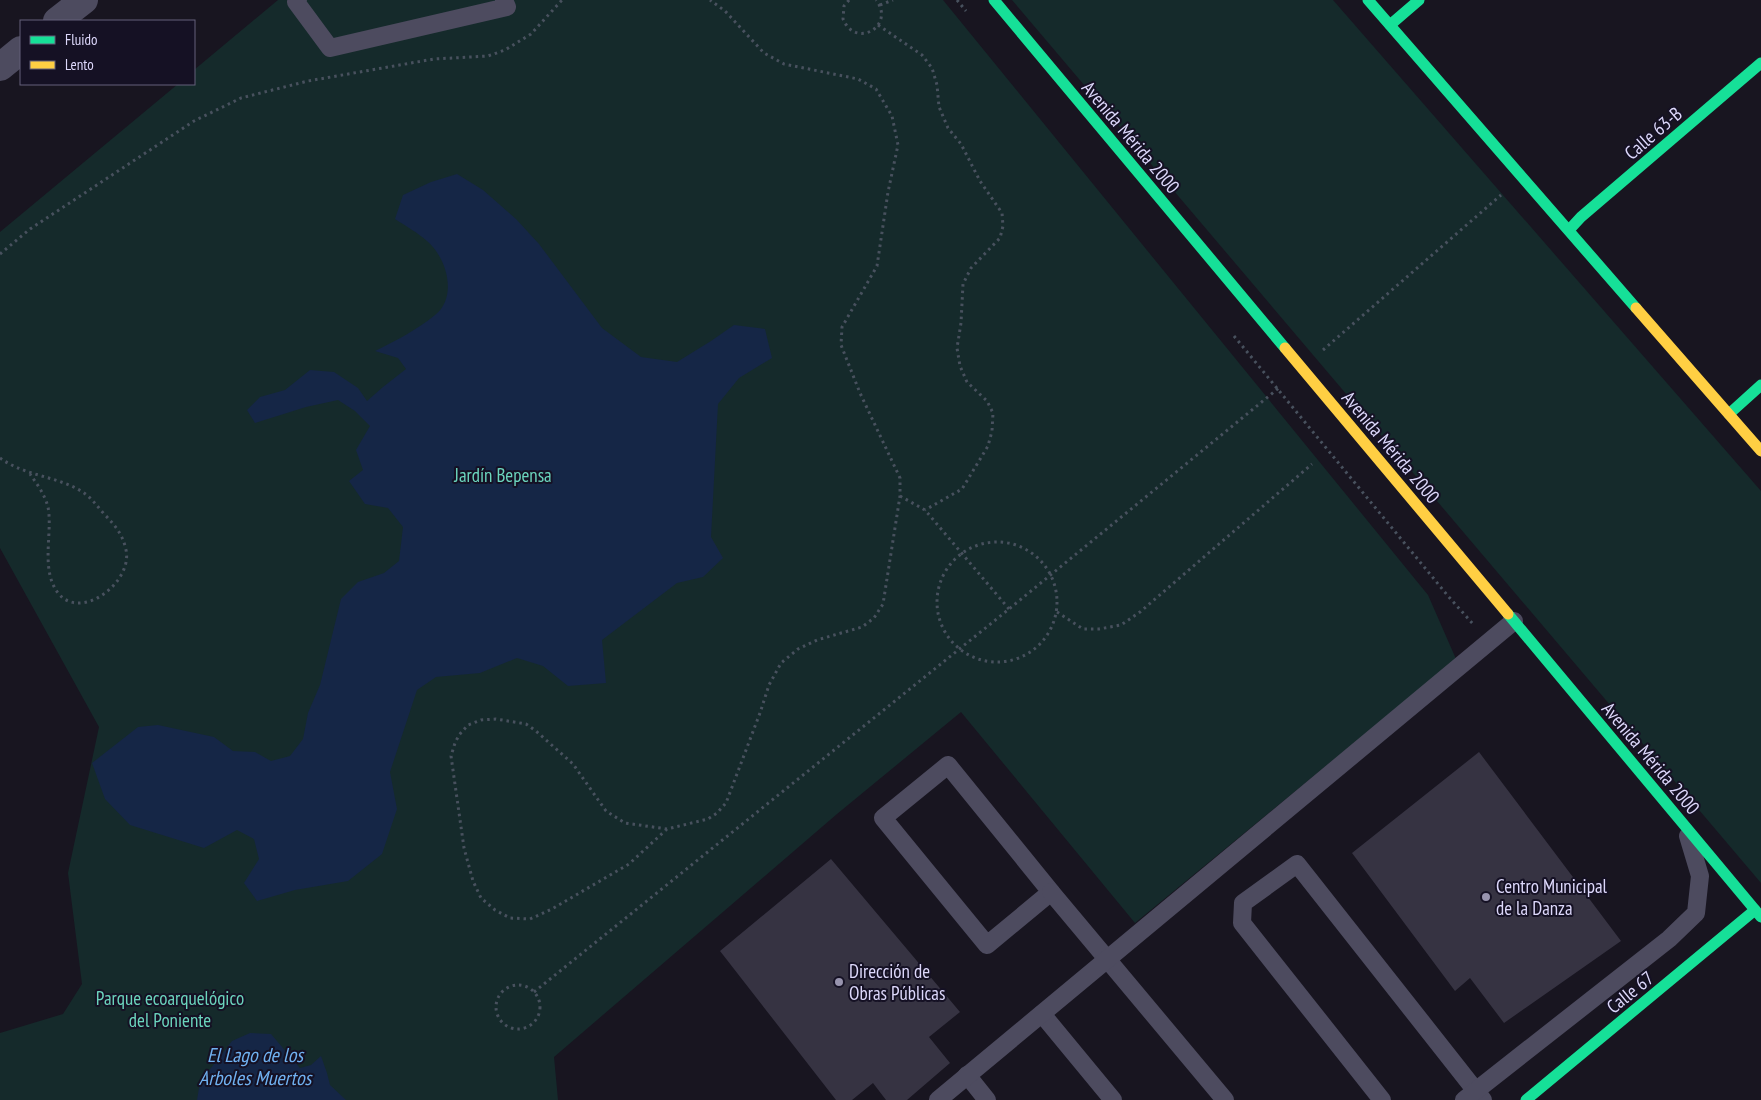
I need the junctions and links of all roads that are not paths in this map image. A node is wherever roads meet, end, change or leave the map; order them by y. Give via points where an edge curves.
1 (84, 0) edge
2 (298, 0) edge
3 (504, 0) edge
4 (994, 0) edge
5 (1368, 0) edge
6 (1419, 0) edge
7 (58, 20) edge
8 (1390, 25) junction
9 (1761, 63) edge
10 (1569, 230) junction
11 (1761, 386) edge
12 (1729, 414) junction
13 (1761, 451) edge
14 (1514, 621) junction
15 (1685, 826) junction
16 (1051, 892) junction
17 (1758, 914) edge
18 (1108, 959) junction
19 (1042, 1014) junction
20 (967, 1076) junction
21 (1474, 1097) edge
22 (938, 1100) edge
23 (987, 1100) edge
24 (1114, 1100) edge
25 (1225, 1100) edge
26 (1382, 1100) edge
27 (1526, 1100) edge

1 - 7 street
2 - 3 lane via 296,2 330,48 507,8
4 - 14 main road, Avenida Mérida 2000
5 - 8 main road
6 - 8 main road
8 - 10 main road
9 - 10 main road, Calle 63-B
10 - 12 main road
11 - 12 main road
12 - 13 main road
14 - 15 main road, Avenida Mérida 2000
14 - 18 lane
15 - 17 main road, Avenida Mérida 2000
15 - 21 lane via 1700,876 1696,913 1669,939
16 - 16 lane via 948,765 883,818 986,945
16 - 18 lane
17 - 27 main road, Calle 67
18 - 19 lane
18 - 25 lane
19 - 20 lane
19 - 24 lane
20 - 22 lane
20 - 23 lane
21 - 26 lane via 1297,864 1243,903 1242,923

